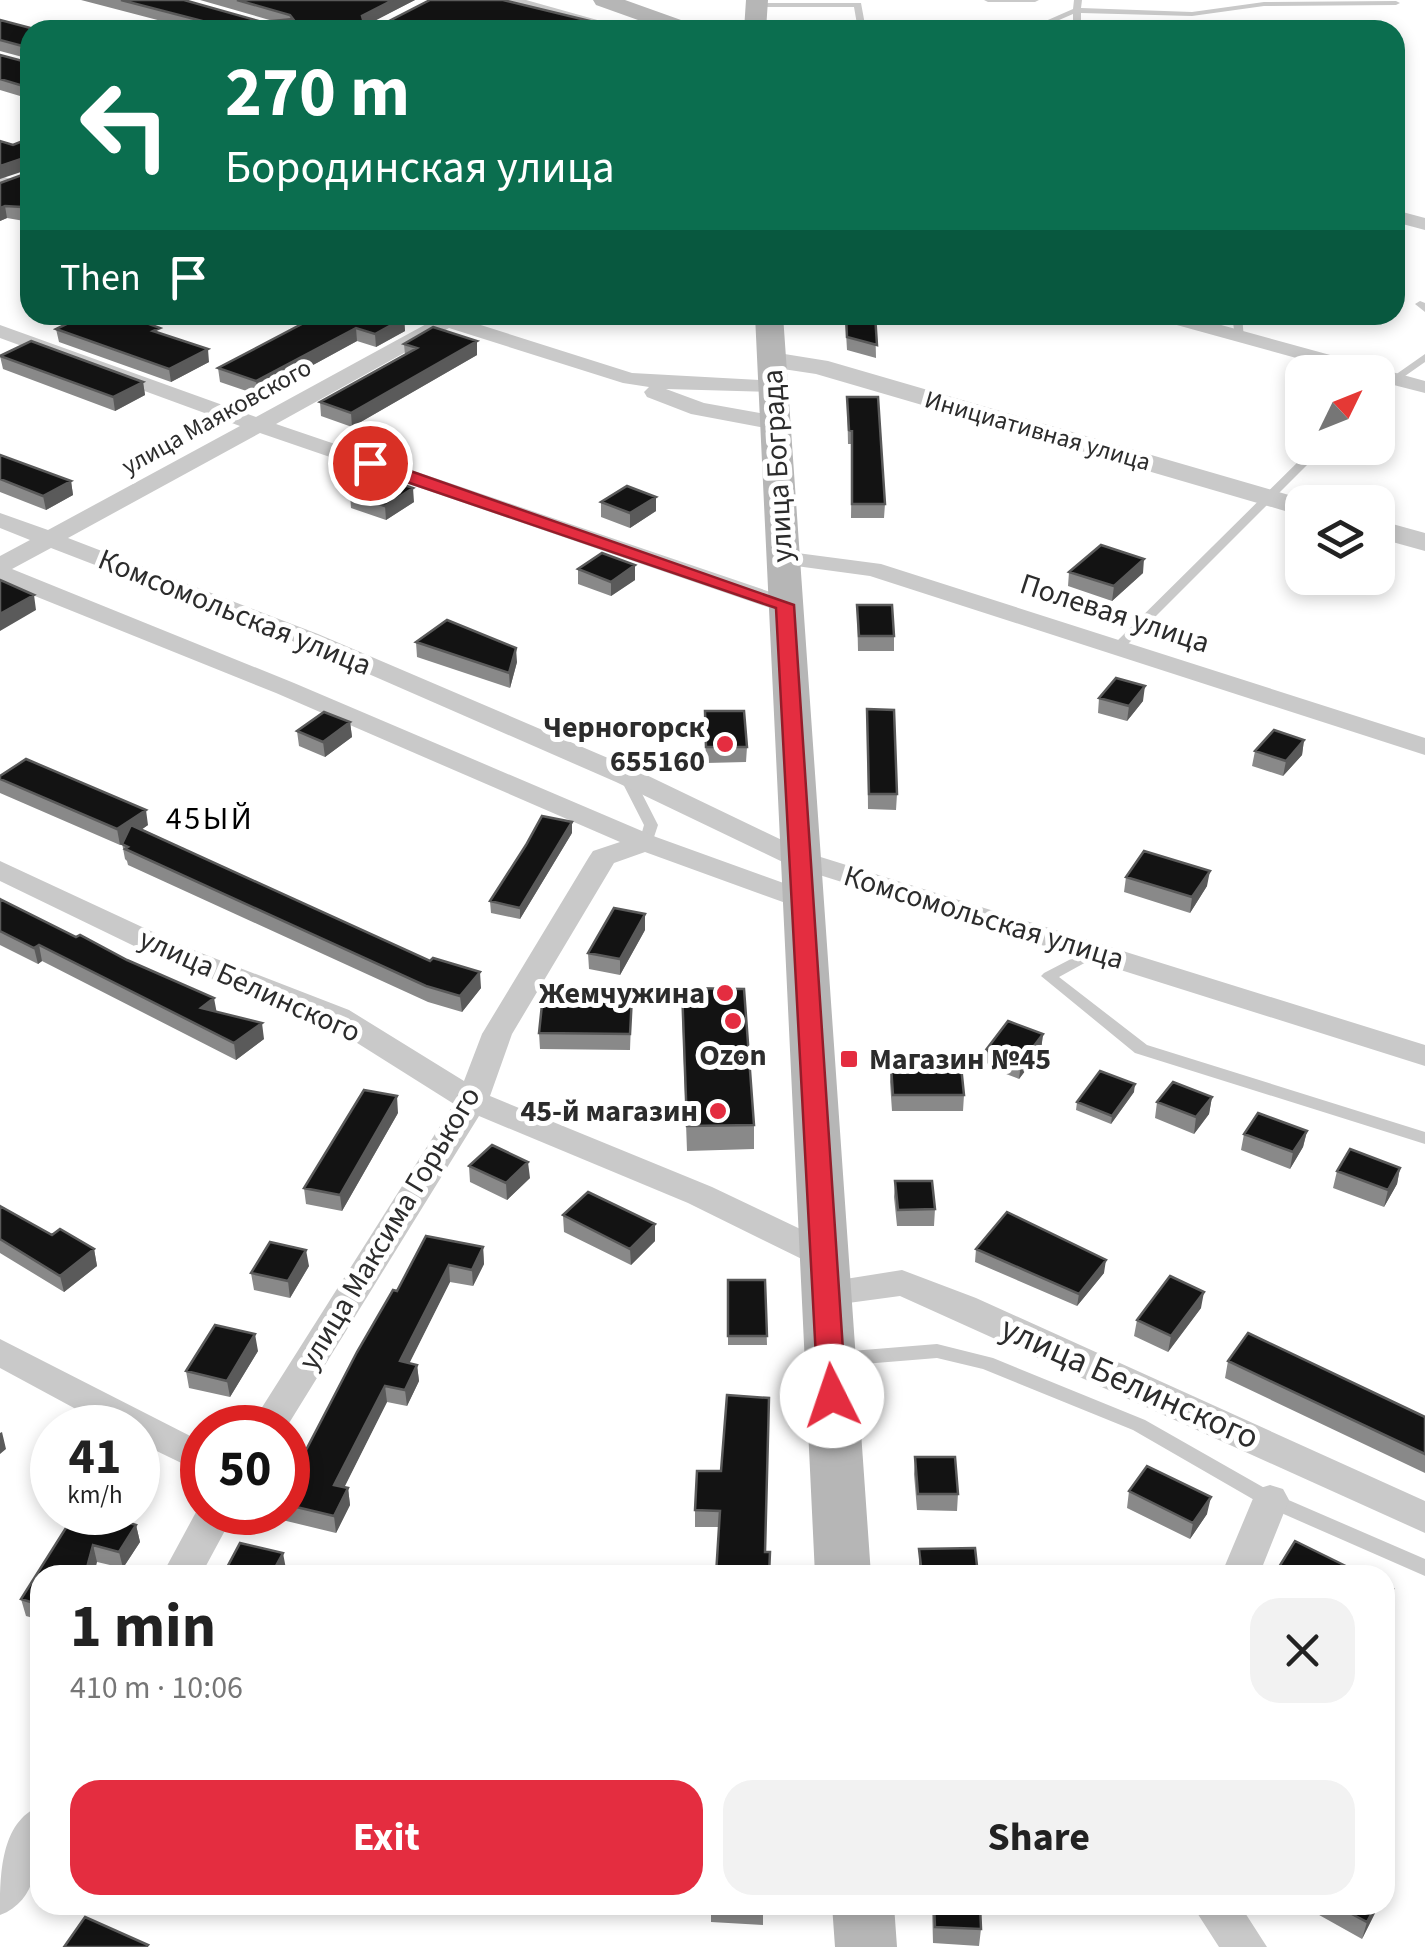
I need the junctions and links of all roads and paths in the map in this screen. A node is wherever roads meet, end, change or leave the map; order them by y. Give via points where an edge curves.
1 (508, 0) edge
2 (604, 0) edge
3 (988, 0) edge
4 (1035, 0) edge
5 (757, 2) edge
6 (1396, 3) dead end
7 (1078, 5) edge
8 (586, 20) edge
9 (659, 20) edge
10 (860, 20) edge
11 (1049, 20) edge
12 (431, 325) edge
13 (469, 325) edge
14 (770, 325) edge
15 (1238, 326) edge
16 (0, 331) edge
17 (1321, 355) edge
18 (1425, 357) edge
19 (772, 372) junction
20 (1395, 374) edge
21 (630, 379) junction
22 (1395, 383) edge
23 (1425, 386) edge
24 (776, 422) junction
25 (256, 424) junction
26 (1300, 465) edge
27 (1266, 496) junction
28 (1285, 502) edge
29 (0, 520) edge
30 (1395, 533) edge
31 (50, 540) junction
32 (1425, 542) edge
33 (782, 558) junction
34 (0, 569) edge
35 (785, 605) junction
36 (1117, 648) junction
37 (1425, 747) edge
38 (626, 776) junction
39 (646, 843) junction
40 (0, 870) edge
41 (803, 880) junction
42 (1094, 952) junction
43 (1425, 1056) edge
44 (472, 1101) junction
45 (1425, 1138) edge
46 (825, 1274) junction
47 (0, 1352) edge
48 (830, 1360) junction
49 (281, 1405) edge
50 (180, 1447) edge
51 (1270, 1500) junction
52 (1425, 1518) edge
53 (203, 1535) edge
54 (187, 1565) edge
55 (842, 1565) edge
56 (1244, 1565) edge
57 (1425, 1568) edge
58 (30, 1842) edge
59 (0, 1896) edge
60 (864, 1915) edge
61 (1221, 1915) edge
62 (866, 1947) edge
63 (1245, 1947) edge

1 - 8 street
2 - 9 main road
3 - 4 lane
5 - 10 lane via 858,5
6 - 7 lane via 1264,4 1192,14
7 - 11 lane
12 - 25 street, улица Маяковского
13 - 21 street
14 - 19 main road, улица Бограда
15 - 17 street
16 - 25 street
18 - 20 lane
19 - 21 street via 708,386
19 - 24 main road, улица Бограда
19 - 27 street, Инициативная улица via 820,368
21 - 24 street via 699,408
22 - 23 street
24 - 33 main road, улица Бограда
25 - 31 street, улица Маяковского
25 - 35 street
26 - 27 lane
27 - 28 street, Инициативная улица
27 - 36 lane
29 - 31 street, Комсомольская улица
30 - 32 street
31 - 34 street, улица Маяковского
31 - 38 street, Комсомольская улица via 309,639
33 - 35 main road, улица Бограда
33 - 36 street, Полевая улица via 873,569
34 - 39 street, Комсомольская улица
35 - 41 main road, улица Бограда
36 - 37 street, Полевая улица
38 - 39 lane via 651,825
38 - 41 street, Комсомольская улица
39 - 41 street, Комсомольская улица
39 - 44 street, улица Максима Горького via 603,857 497,1034
40 - 44 street, улица Белинского via 173,953 338,1017
41 - 42 street, Комсомольская улица
41 - 46 main road, улица Бограда
42 - 43 street, Комсомольская улица
42 - 45 lane via 1049,976 1141,1050
44 - 46 street, улица Белинского via 700,1195
44 - 49 street, улица Максима Горького
46 - 48 main road, улица Бограда
46 - 52 street, улица Белинского via 902,1283 964,1307
47 - 50 street
48 - 51 lane via 937,1351 987,1364 1139,1425
48 - 55 main road, улица Бограда
51 - 56 street
51 - 57 lane
53 - 54 street
58 - 59 street
60 - 62 main road
61 - 63 street

